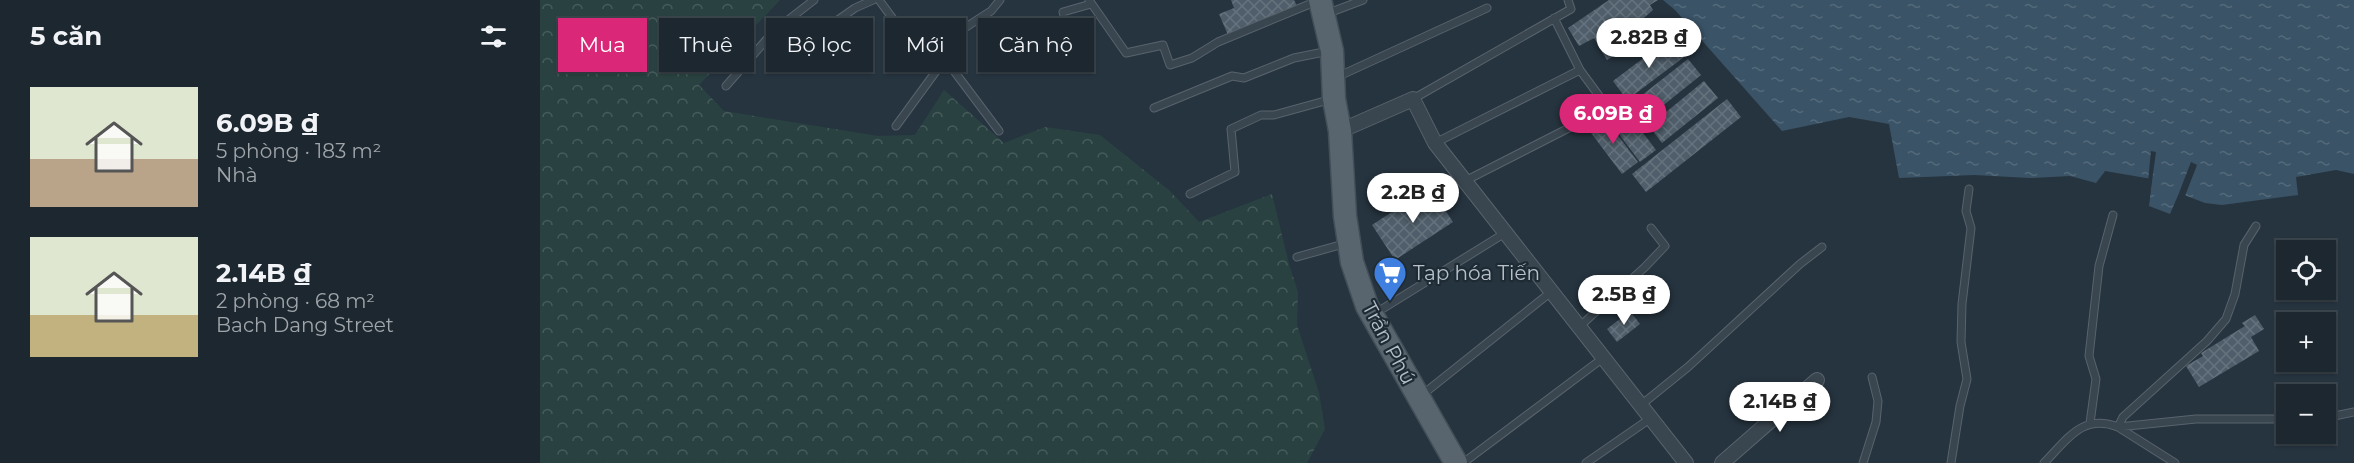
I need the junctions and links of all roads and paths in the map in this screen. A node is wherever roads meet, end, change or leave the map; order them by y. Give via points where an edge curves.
1 (814, 0) edge
2 (848, 0) edge
3 (873, 0) edge
4 (879, 0) edge
5 (1000, 0) edge
6 (1363, 0) edge
7 (1568, 0) edge
8 (1090, 2) edge
9 (1321, 5) edge
10 (855, 8) junction
11 (1487, 8) dead end
12 (841, 18) edge
13 (892, 18) edge
14 (1065, 18) edge
15 (1554, 18) junction
16 (966, 27) edge
17 (1332, 51) junction
18 (1580, 70) junction
19 (935, 72) edge
20 (955, 72) edge
21 (726, 86) dead end
22 (1335, 88) junction
23 (1413, 99) junction
24 (1154, 108) dead end
25 (896, 126) dead end
26 (999, 131) dead end
27 (1340, 131) junction
28 (1435, 143) junction
29 (1465, 181) junction
30 (1969, 189) dead end
31 (1190, 194) dead end
32 (2113, 215) dead end
33 (2256, 226) dead end
34 (1651, 228) dead end
35 (1505, 233) junction
36 (1349, 242) junction
37 (1822, 247) dead end
38 (1297, 257) dead end
39 (1551, 292) junction
40 (1372, 315) junction
41 (1579, 327) junction
42 (1604, 358) junction
43 (1872, 377) dead end
44 (1817, 380) dead end
45 (1418, 398) junction
46 (1641, 405) junction
47 (2354, 412) edge
48 (2336, 416) edge
49 (1651, 418) junction
50 (2276, 419) edge
51 (2090, 423) junction
52 (2118, 427) junction
53 (1456, 463) edge
54 (1462, 463) edge
55 (1587, 463) edge
56 (1686, 463) edge
57 (1722, 463) edge
58 (1863, 463) edge
59 (1951, 463) edge
60 (2044, 463) edge
61 (2175, 463) edge

1 - 21 lane via 774,31
2 - 10 lane
3 - 10 lane
4 - 13 lane
5 - 16 lane
6 - 9 lane
7 - 15 lane via 1571,9
8 - 9 lane via 1126,53 1164,45 1170,65 1192,58 1218,42
8 - 14 lane via 1063,12
9 - 17 main road, Trần Phú
10 - 12 lane
11 - 22 lane
15 - 18 lane
15 - 23 lane
17 - 22 main road, Trần Phú
17 - 24 lane via 1294,58 1244,78 1232,76
18 - 28 lane
18 - 29 lane via 1608,108
19 - 25 lane
20 - 26 lane
22 - 27 main road, Trần Phú
22 - 31 lane via 1231,129 1234,172
23 - 27 street
23 - 28 street
27 - 36 main road, Trần Phú
28 - 29 street
29 - 35 street
30 - 59 lane via 1966,211 1971,228 1961,332 1967,379
32 - 51 lane via 2099,266 2089,356 2096,379
33 - 52 lane via 2244,245 2226,319 2123,417
34 - 41 lane via 1665,246
35 - 39 street
35 - 40 lane
36 - 38 lane
36 - 40 main road, Trần Phú via 1352,262
37 - 46 lane
39 - 41 street
39 - 45 lane
40 - 45 main road, Trần Phú
41 - 42 street
42 - 46 street
42 - 54 lane
43 - 58 lane via 1878,401 1876,422
44 - 57 street
45 - 53 main road, Trần Phú
46 - 49 street
47 - 48 lane
49 - 55 lane
49 - 56 street
50 - 52 lane via 2196,419
51 - 52 lane
51 - 60 lane via 2066,438
52 - 61 lane

